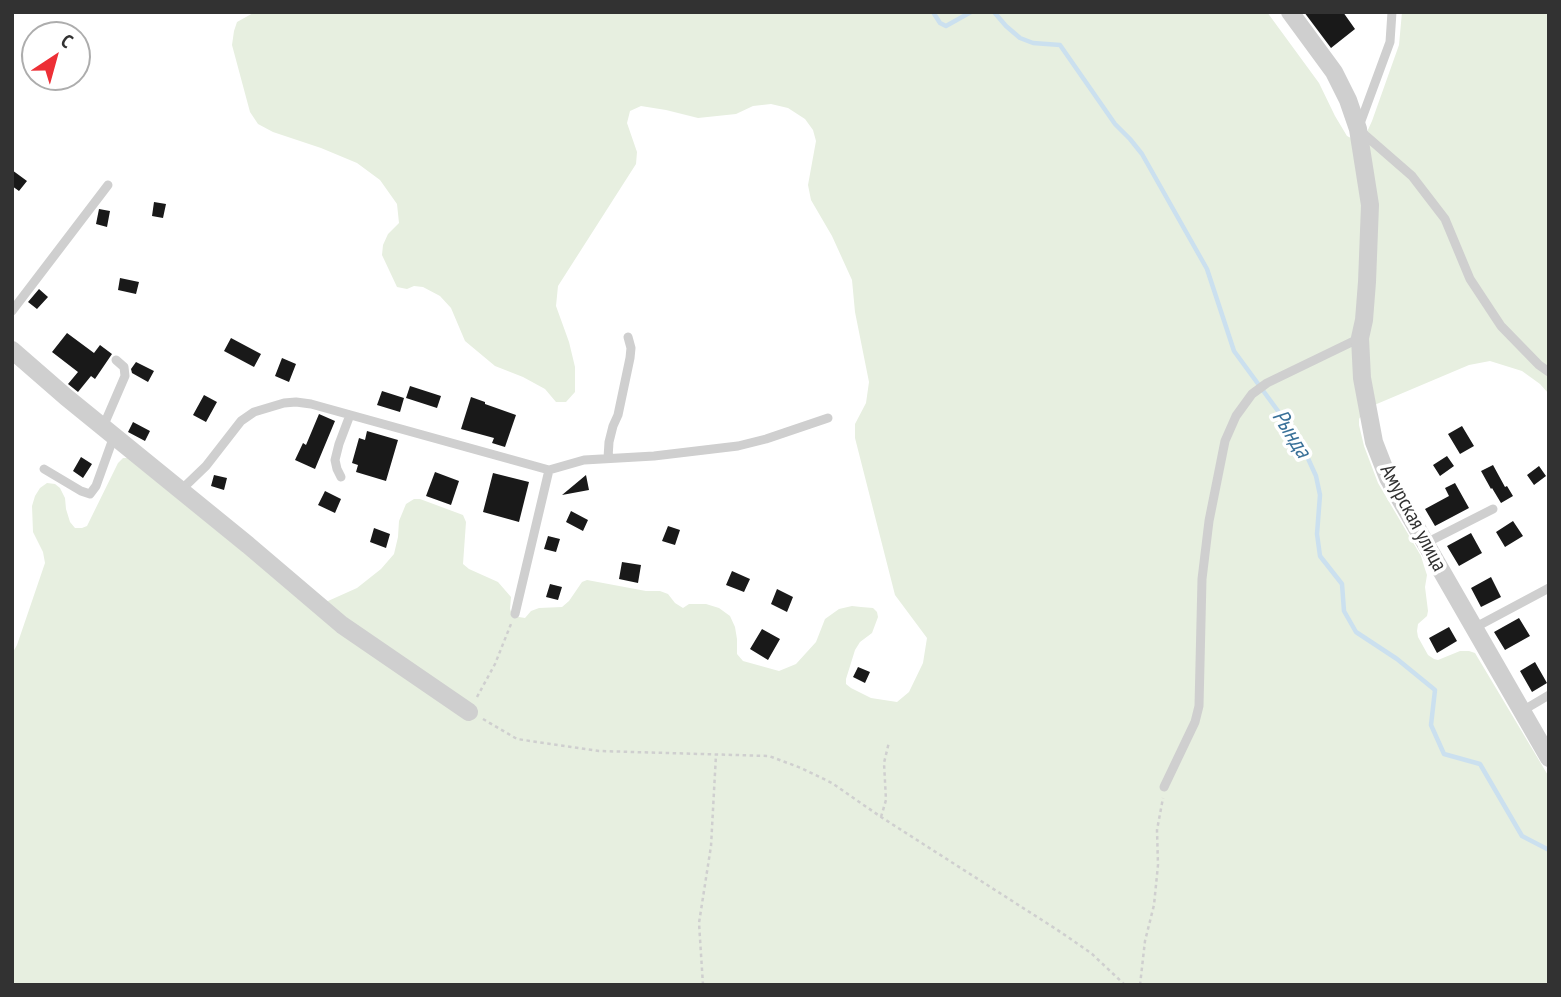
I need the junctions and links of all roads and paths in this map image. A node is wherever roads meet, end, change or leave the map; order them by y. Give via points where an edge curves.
1 (1290, 12) edge
2 (1392, 12) edge
3 (1358, 129) junction
4 (108, 186) dead end
5 (12, 311) edge
6 (628, 337) dead end
7 (1360, 338) junction
8 (12, 350) edge
9 (116, 360) dead end
10 (1549, 372) edge
11 (350, 415) junction
12 (828, 418) dead end
13 (108, 432) junction
14 (608, 458) junction
15 (44, 469) dead end
16 (549, 470) junction
17 (341, 477) dead end
18 (181, 490) junction
19 (1493, 509) dead end
20 (1426, 542) junction
21 (1549, 588) edge
22 (515, 614) joint
23 (1474, 628) junction
24 (1549, 695) edge
25 (469, 712) junction
26 (1522, 712) junction
27 (889, 742) dead end
28 (716, 754) junction
29 (1549, 758) edge
30 (1164, 787) joint
31 (881, 817) junction
32 (703, 985) edge
33 (1125, 985) edge
34 (1140, 985) edge

1 - 3 street, Амурская улица via 1334,72
2 - 3 lane via 1390,42
3 - 7 street, Амурская улица via 1370,205
3 - 10 lane via 1412,176 1445,219 1470,279 1502,326
4 - 5 lane
6 - 14 lane via 630,358
7 - 20 street, Амурская улица via 1374,442 1388,478
7 - 30 lane via 1252,394 1225,441 1202,579 1199,706
8 - 13 street
9 - 13 lane via 125,376
11 - 16 lane
11 - 17 lane via 335,460
11 - 18 lane via 296,402 254,412
12 - 14 lane via 738,446
13 - 15 lane via 96,486 90,494
13 - 18 street
14 - 16 lane
16 - 22 lane
18 - 25 street via 342,625
19 - 20 lane
20 - 23 street, Амурская улица
21 - 23 lane
22 - 25 path
23 - 26 street, Амурская улица
24 - 26 lane
25 - 28 path via 517,739 599,751
26 - 29 street, Амурская улица
27 - 31 path
28 - 31 path via 769,756 801,768
28 - 32 path via 711,846 699,923
30 - 34 path via 1154,905
31 - 33 path via 1091,953

